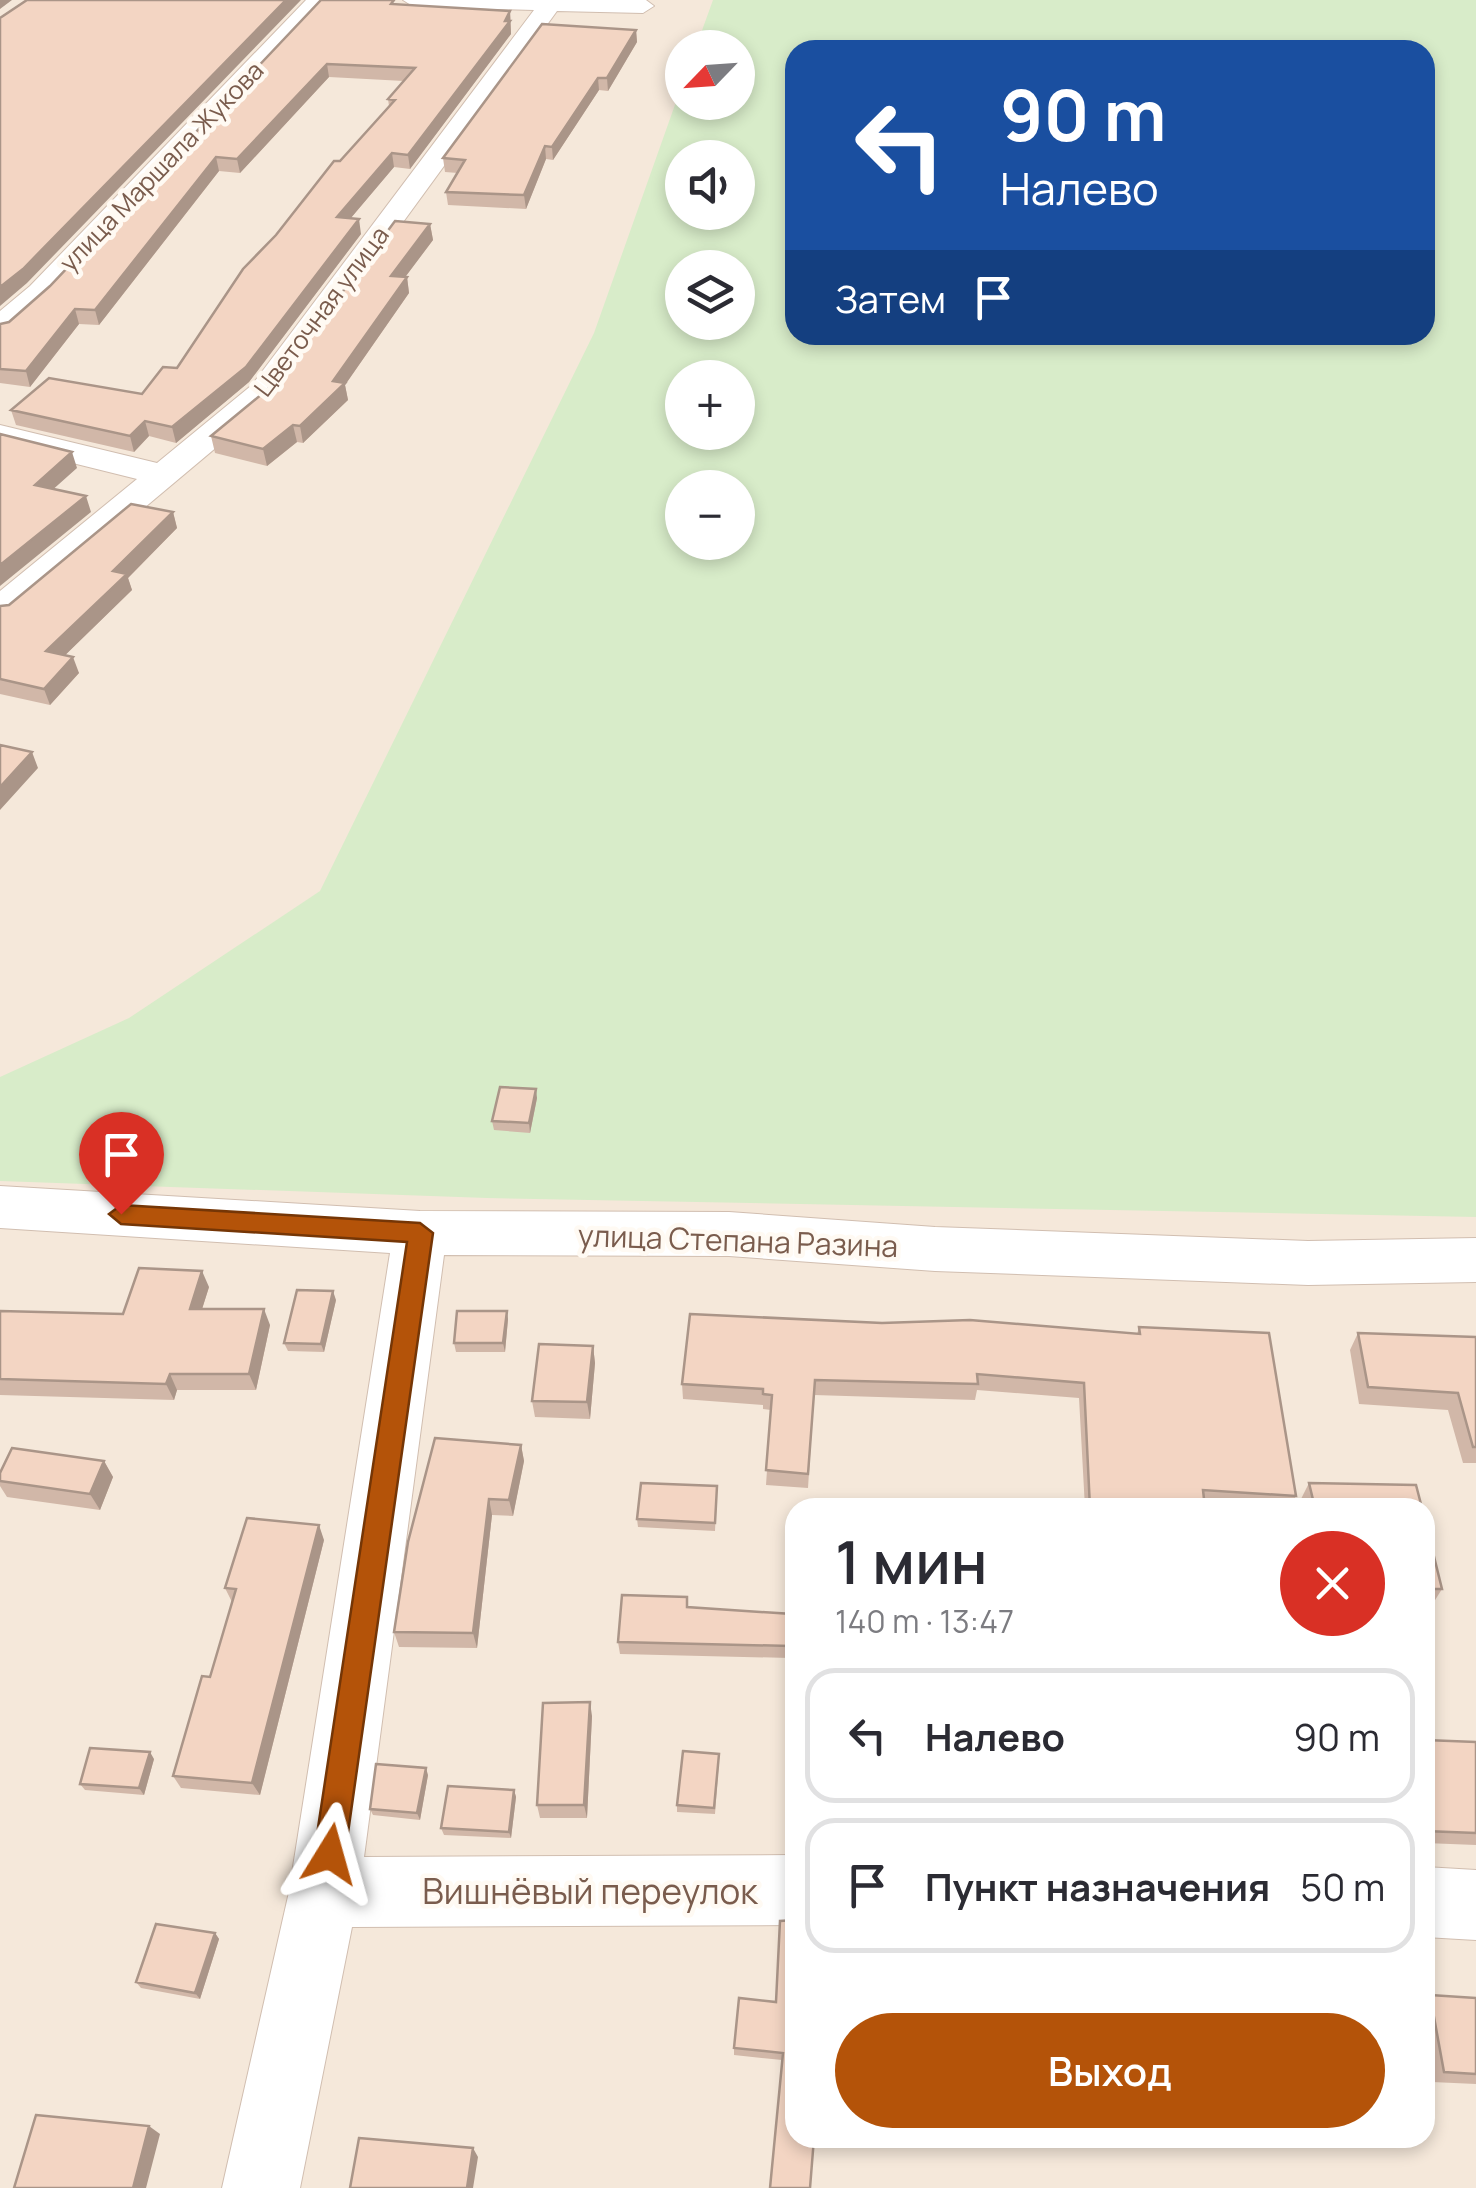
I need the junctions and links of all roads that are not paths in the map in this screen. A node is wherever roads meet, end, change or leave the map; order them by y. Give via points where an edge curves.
1 (319, 0) edge
2 (414, 0) edge
3 (549, 6) junction
4 (643, 6) dead end
5 (0, 327) edge
6 (0, 435) edge
7 (161, 474) junction
8 (0, 610) edge
9 (0, 1207) edge
10 (420, 1233) junction
11 (1476, 1260) edge
12 (785, 1890) edge
13 (324, 1892) junction
14 (1435, 1903) edge
15 (1476, 1905) edge
16 (261, 2188) edge

1 - 5 street, улица Маршала Жукова
2 - 3 street
3 - 4 street
3 - 7 street, Цветочная улица via 263,392
6 - 7 street
7 - 8 street, Цветочная улица
9 - 10 street, улица Степана Разина
10 - 11 street, улица Степана Разина via 729,1234 1308,1264
10 - 13 street
12 - 13 street, Вишнёвый переулок
13 - 16 street
14 - 15 street

